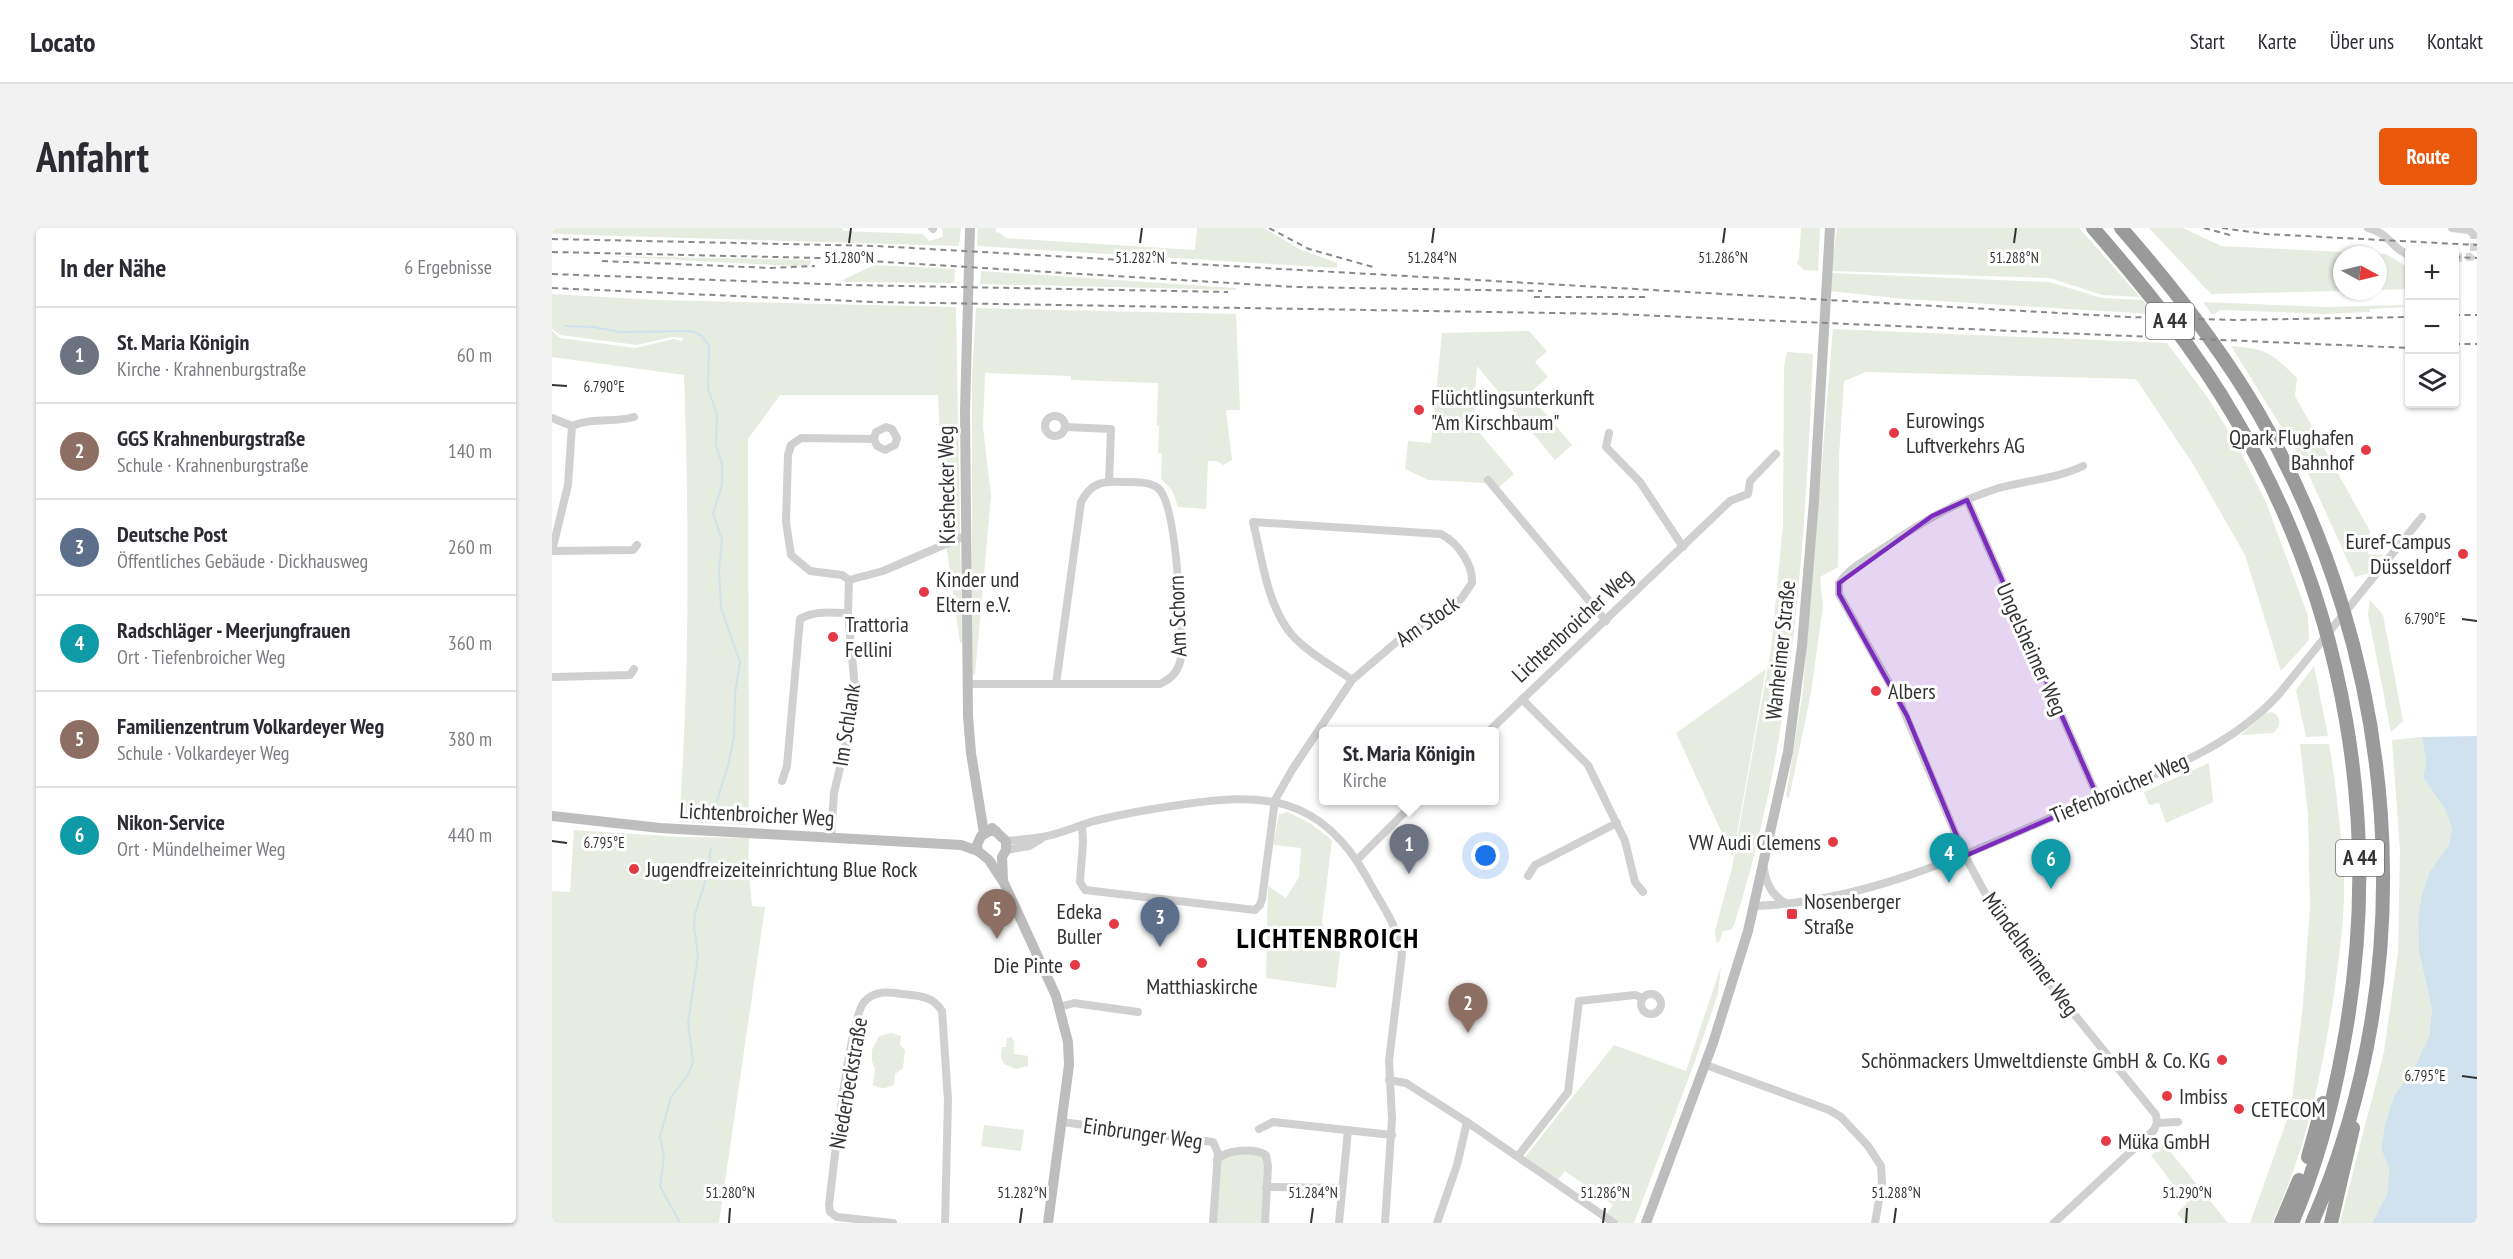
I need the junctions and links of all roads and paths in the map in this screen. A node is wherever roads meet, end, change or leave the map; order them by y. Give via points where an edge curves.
1 (1830, 228) edge
2 (2093, 228) edge
3 (2121, 228) edge
4 (2368, 228) edge
5 (2452, 228) edge
6 (970, 233) edge
7 (2474, 235) dead end
8 (2405, 253) edge
9 (634, 417) dead end
10 (552, 418) edge
11 (572, 426) junction
12 (1065, 427) dead end
13 (1609, 434) dead end
14 (874, 439) dead end
15 (1776, 453) dead end
16 (2083, 466) dead end
17 (1488, 480) dead end
18 (1109, 482) junction
19 (1967, 500) junction
20 (2422, 517) dead end
21 (967, 535) junction
22 (637, 544) dead end
23 (1683, 547) junction
24 (552, 551) edge
25 (849, 580) junction
26 (848, 614) junction
27 (1606, 621) junction
28 (634, 669) dead end
29 (552, 677) edge
30 (1352, 680) junction
31 (968, 684) junction
32 (1056, 684) junction
33 (1522, 699) junction
34 (1321, 727) edge
35 (1493, 727) edge
36 (1319, 729) edge
37 (782, 781) dead end
38 (2098, 798) junction
39 (1275, 801) junction
40 (1413, 805) edge
41 (982, 813) junction
42 (552, 816) edge
43 (1617, 823) junction
44 (1082, 825) junction
45 (996, 831) junction
46 (831, 837) junction
47 (980, 841) junction
48 (1005, 849) junction
49 (1965, 855) junction
50 (989, 860) junction
51 (1357, 860) junction
52 (1764, 866) junction
53 (1528, 876) dead end
54 (1004, 883) junction
55 (1643, 892) dead end
56 (1787, 904) junction
57 (1755, 906) junction
58 (1642, 998) dead end
59 (1060, 1007) junction
60 (1138, 1012) dead end
61 (2340, 1063) junction
62 (1706, 1065) junction
63 (1389, 1080) junction
64 (2354, 1100) junction
65 (1062, 1122) junction
66 (1467, 1122) junction
67 (2178, 1122) dead end
68 (2157, 1123) junction
69 (1259, 1129) dead end
70 (1348, 1130) junction
71 (1392, 1135) junction
72 (1518, 1156) junction
73 (1217, 1160) junction
74 (1266, 1187) junction
75 (1342, 1188) junction
76 (893, 1223) edge
77 (945, 1223) edge
78 (1048, 1223) edge
79 (1213, 1223) edge
80 (1264, 1223) edge
81 (1339, 1223) edge
82 (1385, 1223) edge
83 (1437, 1223) edge
84 (1614, 1223) edge
85 (1646, 1223) edge
86 (1875, 1223) edge
87 (2054, 1223) edge
88 (2281, 1223) edge
89 (2292, 1223) edge
90 (2312, 1223) edge
91 (2331, 1223) edge

1 - 52 street, Wanheimer Straße via 1802,646 1788,752
2 - 61 highway, A 44 via 2201,364 2235,417 2268,478 2310,575 2333,655 2352,756 2360,834 2355,972
3 - 64 highway, A 44 via 2167,280 2259,413 2286,463 2324,551 2351,632 2363,681 2380,792 2383,903 2371,1024
4 - 8 street via 2381,232
5 - 7 street via 2469,230
6 - 21 street, Kieshecker Weg via 965,411
9 - 11 street via 582,421
10 - 11 street
11 - 24 street via 568,485
12 - 18 street via 1111,429
13 - 23 street via 1606,447 1640,483
14 - 25 street via 801,438 791,445 788,455 786,522 791,555 810,571 842,575
15 - 23 street, Lichtenbroicher Weg via 1750,481 1748,494 1730,501
16 - 19 street
17 - 27 street
18 - 32 street via 1094,485 1081,502
18 - 32 street, Am Schorn via 1152,484 1166,497 1178,598 1182,654 1179,670 1160,684
19 - 38 street, Ungelsheimer Weg
19 - 49 street, Mündelheimer Weg via 1932,516 1863,562 1839,583 1839,594 1907,716
20 - 38 street, Tiefenbroicher Weg via 2269,705 2217,746
21 - 25 street via 883,571
21 - 31 street, Kieshecker Weg
22 - 24 street via 633,550
23 - 27 street, Lichtenbroicher Weg
25 - 26 street, Im Schlank
26 - 37 street via 817,612 800,619 787,765
26 - 46 street, Im Schlank via 855,689 834,793
27 - 33 street, Lichtenbroicher Weg
28 - 29 street via 630,675
30 - 30 street, Am Stock via 1400,639 1461,598 1472,583 1470,565 1448,537 1432,532 1253,522 1280,616 1302,644
30 - 34 street, Am Stock
31 - 32 street, Am Schorn
31 - 41 street, Kieshecker Weg via 971,753
33 - 35 street, Lichtenbroicher Weg
33 - 43 street via 1588,765
36 - 39 street, Am Stock
38 - 49 street, Tiefenbroicher Weg
39 - 44 street via 1244,797 1206,801 1132,812
39 - 44 street, Am Stock via 1262,899 1258,908 1251,911 1085,890 1080,882
39 - 51 street via 1322,824
40 - 51 street
41 - 45 street, Kieshecker Weg
41 - 47 street, Kieshecker Weg
42 - 46 street, Lichtenbroicher Weg via 646,827
43 - 53 street via 1535,865
43 - 55 street via 1635,882
44 - 48 street via 1029,846
45 - 47 street
45 - 48 street, Kieshecker Weg
46 - 47 street, Lichtenbroicher Weg via 961,845
47 - 50 street
48 - 50 street
48 - 54 street
49 - 56 street, Tiefenbroicher Weg via 1857,892
49 - 68 street, Mündelheimer Weg via 1998,914 2151,1107
50 - 54 street
51 - 63 street via 1393,920 1402,954
52 - 56 street via 1770,888
52 - 57 street, Wanheimer Straße
54 - 59 street
56 - 57 street, Tiefenbroicher Weg
57 - 62 street, Wanheimer Straße
58 - 72 street via 1635,995 1580,1001 1568,1092
59 - 60 street via 1074,1003
59 - 65 street via 1069,1065
61 - 88 highway
61 - 89 highway, A 44 via 2325,1132
62 - 85 street, Wanheimer Straße
62 - 86 street via 1841,1117 1881,1166
63 - 66 street via 1406,1083
63 - 71 street
64 - 90 highway, A 44
64 - 91 highway via 2348,1156
65 - 73 street, Einbrunger Weg via 1209,1140 1218,1149
65 - 78 street
66 - 72 street
66 - 83 street
67 - 68 street
68 - 87 street
69 - 70 street via 1273,1122
70 - 71 street
70 - 75 street
71 - 82 street
72 - 84 street
73 - 74 street via 1226,1154 1263,1153 1268,1161
73 - 79 street, Einbrunger Weg
74 - 75 street
74 - 80 street
75 - 81 street
76 - 77 street, Niederbeckstraße via 837,1217 830,1212 829,1205 859,1013 873,995 888,993 929,998 942,1011 948,1100

